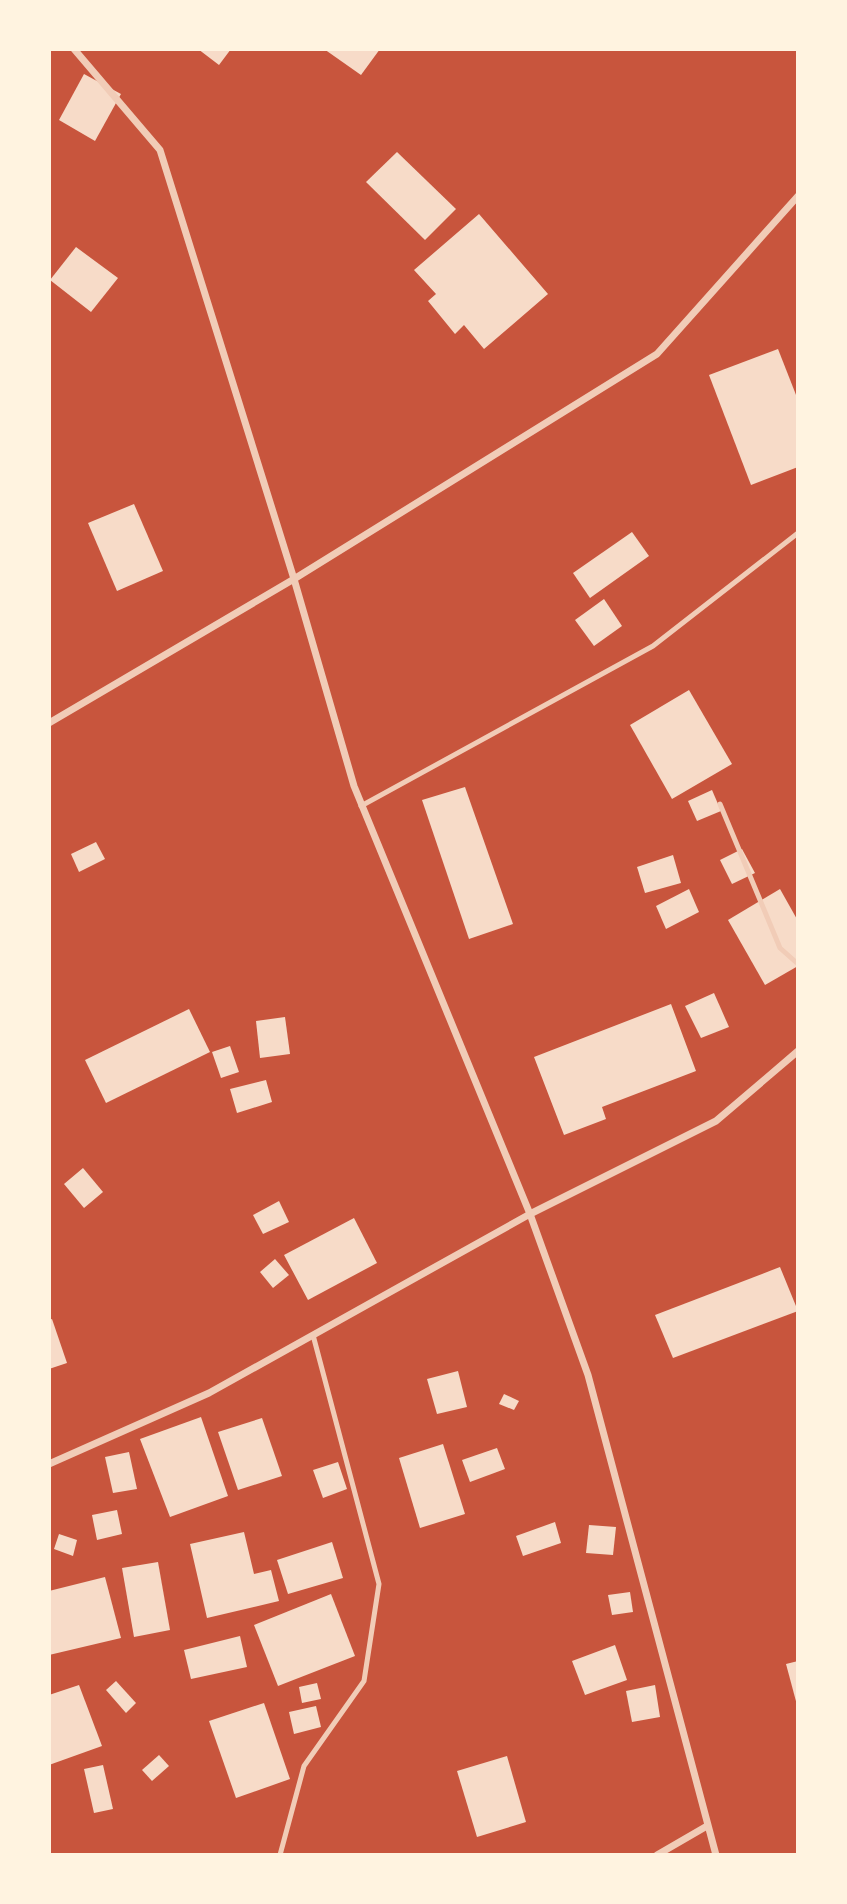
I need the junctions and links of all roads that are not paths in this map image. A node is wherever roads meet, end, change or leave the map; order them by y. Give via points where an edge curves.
1 (74, 49) edge
2 (798, 196) edge
3 (798, 533) edge
4 (294, 579) junction
5 (49, 723) edge
6 (720, 804) dead end
7 (361, 806) junction
8 (798, 964) edge
9 (798, 1051) edge
10 (530, 1214) junction
11 (313, 1335) junction
12 (49, 1464) edge
13 (707, 1826) junction
14 (280, 1855) edge
15 (657, 1855) edge
16 (716, 1855) edge

1 - 4 street via 159,150
2 - 4 street via 657,354
3 - 7 lane via 653,646
4 - 5 street
4 - 7 street
6 - 8 lane via 780,948
7 - 10 street
9 - 10 street via 716,1121
10 - 11 street
10 - 13 street via 588,1375
11 - 12 street via 209,1393
11 - 14 lane via 379,1584 364,1681 304,1766
13 - 15 street
13 - 16 street

